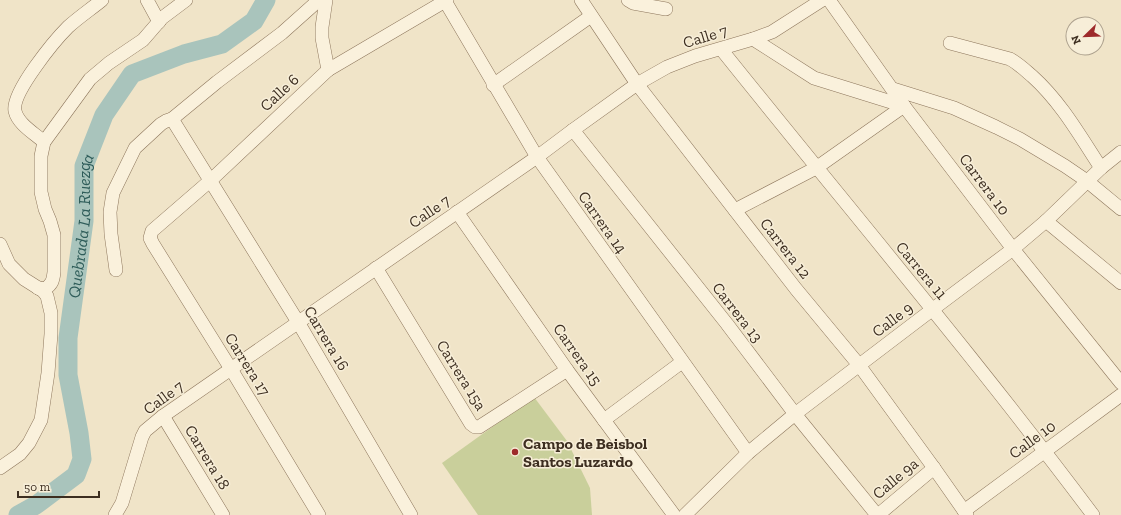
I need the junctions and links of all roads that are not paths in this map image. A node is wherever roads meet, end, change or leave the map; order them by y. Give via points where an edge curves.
1 (102, 0) edge
2 (147, 0) edge
3 (186, 0) edge
4 (319, 0) edge
5 (326, 0) edge
6 (581, 0) edge
7 (628, 0) edge
8 (822, 0) edge
9 (829, 0) edge
10 (446, 1) edge
11 (666, 9) dead end
12 (590, 16) junction
13 (158, 22) junction
14 (753, 39) junction
15 (950, 43) dead end
16 (721, 49) junction
17 (328, 70) junction
18 (637, 84) junction
19 (493, 85) junction
20 (893, 89) junction
21 (904, 106) junction
22 (172, 119) junction
23 (573, 130) junction
24 (44, 142) junction
25 (1121, 152) edge
26 (537, 157) junction
27 (816, 168) junction
28 (1101, 168) junction
29 (211, 180) junction
30 (1087, 181) junction
31 (1121, 209) edge
32 (735, 210) junction
33 (457, 212) junction
34 (1046, 221) junction
35 (152, 231) joint
36 (0, 244) edge
37 (1013, 249) junction
38 (376, 268) junction
39 (116, 270) dead end
40 (1121, 283) edge
41 (38, 288) junction
42 (932, 309) junction
43 (298, 322) junction
44 (682, 362) junction
45 (859, 365) junction
46 (231, 369) junction
47 (567, 370) junction
48 (1121, 383) edge
49 (1121, 395) edge
50 (795, 414) junction
51 (163, 416) junction
52 (604, 420) junction
53 (1045, 451) junction
54 (748, 453) junction
55 (0, 468) edge
56 (934, 468) junction
57 (122, 503) junction
58 (965, 513) edge
59 (115, 515) edge
60 (129, 515) edge
61 (223, 515) edge
62 (319, 515) edge
63 (411, 515) edge
64 (674, 515) edge
65 (685, 515) edge
66 (877, 515) edge
67 (1093, 515) edge

1 - 24 street via 67,28 19,91 14,111 19,121
2 - 13 street
3 - 13 street
4 - 22 street via 282,33 216,82
5 - 17 street via 322,38
6 - 12 street, Carrera 12
7 - 11 street
8 - 14 street, Calle 7 via 772,32
9 - 20 street, Carrera 10
10 - 17 street, Calle 6
10 - 19 street, Carrera 14
12 - 18 street, Carrera 12
12 - 19 street
13 - 24 street via 143,40 90,79
14 - 16 street, Calle 7
14 - 21 street via 814,78
15 - 28 street via 1018,63 1064,112
16 - 18 street, Calle 7 via 681,61
16 - 27 street, Carrera 11
17 - 29 street, Calle 6
18 - 23 street, Calle 7
18 - 32 street, Carrera 12
19 - 26 street, Carrera 14
20 - 21 street, Carrera 10
20 - 30 street via 954,108 996,127
21 - 27 street
21 - 37 street, Carrera 10
22 - 29 street, Carrera 16
22 - 39 street via 161,124 135,148 113,193 110,212
23 - 26 street, Calle 7
23 - 50 street, Carrera 13
24 - 41 street via 41,156 41,192 54,235 53,278 45,289
25 - 28 street, Calle 9
26 - 33 street, Calle 7
26 - 44 street, Carrera 14
27 - 32 street
27 - 42 street, Carrera 11
28 - 30 street, Calle 9
29 - 35 street, Calle 6
29 - 43 street, Carrera 16
30 - 31 street
30 - 34 street, Calle 9
32 - 45 street, Carrera 12
33 - 38 street, Calle 7
33 - 47 street, Carrera 15
34 - 37 street, Calle 9
34 - 40 street
35 - 46 street, Carrera 17 via 150,238 153,244
36 - 41 street via 9,264
37 - 42 street, Calle 9
37 - 48 street, Carrera 10
38 - 43 street, Calle 7
38 - 47 street, Carrera 15a via 475,427 479,427
41 - 55 street via 47,296 50,304 51,327 41,420 20,454
42 - 45 street, Calle 9
42 - 53 street, Carrera 11
43 - 46 street, Calle 7
43 - 63 street, Carrera 16
44 - 52 street
44 - 54 street, Carrera 14
45 - 50 street, Calle 9
45 - 56 street, Carrera 12
46 - 51 street, Calle 7
46 - 62 street, Carrera 17
47 - 52 street, Carrera 15
49 - 53 street, Calle 10
50 - 54 street, Calle 9
50 - 66 street, Carrera 13
51 - 57 street, Calle 7 via 145,431 142,437
51 - 61 street, Carrera 18
52 - 64 street, Carrera 15
53 - 58 street, Calle 10
53 - 67 street, Carrera 11
54 - 65 street, Calle 9
56 - 58 street, Carrera 12
56 - 66 street, Calle 9a
57 - 59 street, Calle 7
57 - 60 street

